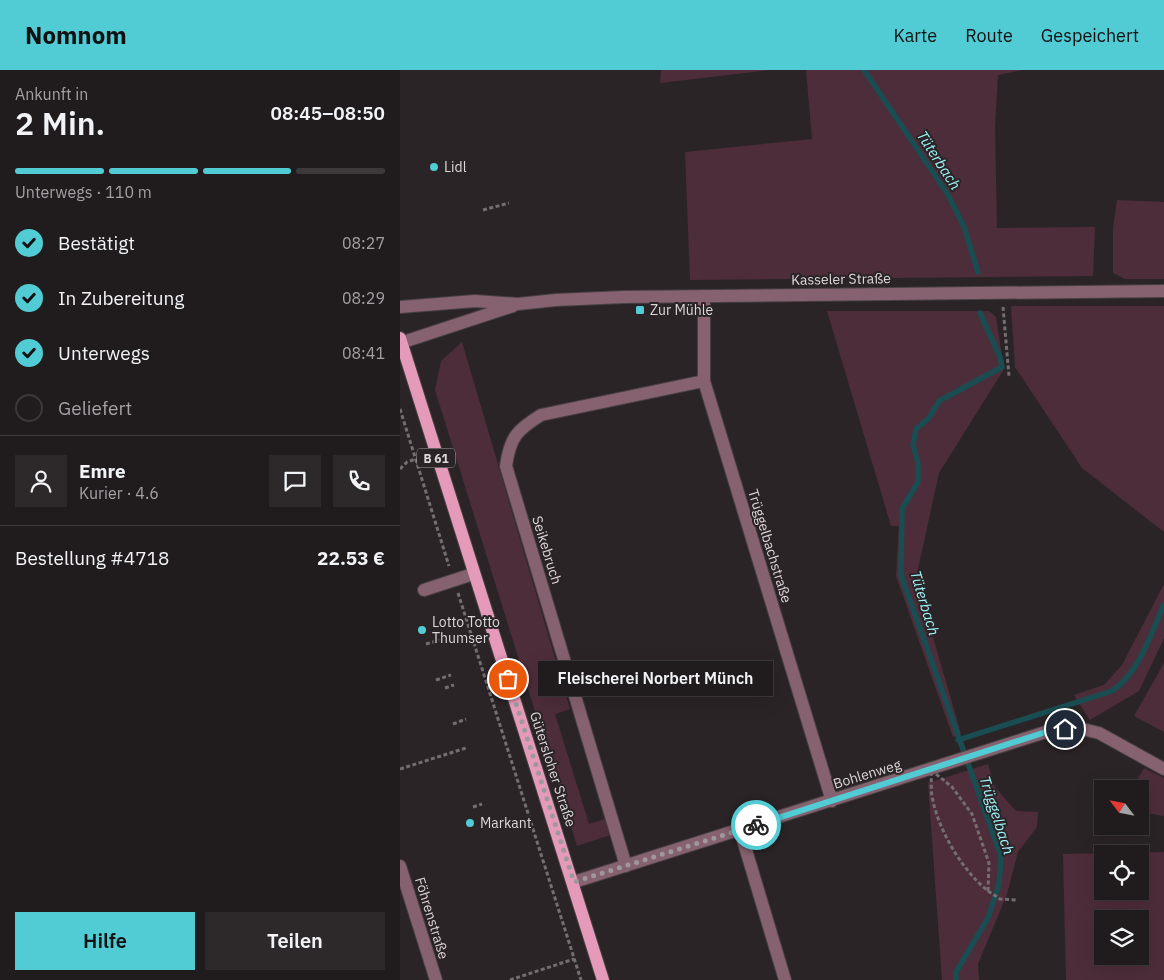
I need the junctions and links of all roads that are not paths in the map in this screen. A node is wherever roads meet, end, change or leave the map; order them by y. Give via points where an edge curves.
1 (1164, 291) edge
2 (704, 296) junction
3 (518, 304) junction
4 (400, 307) edge
5 (400, 341) edge
6 (704, 381) junction
7 (473, 574) junction
8 (424, 590) dead end
9 (1164, 769) edge
10 (832, 801) junction
11 (740, 830) junction
12 (400, 866) edge
13 (626, 866) junction
14 (574, 882) junction
15 (436, 980) edge
16 (603, 980) edge
17 (785, 980) edge

1 - 2 street, Kasseler Straße
2 - 3 street, Kasseler Straße via 595,298
2 - 6 street, Trüggelbachstraße
3 - 4 street, Kasseler Straße via 474,301
3 - 5 street, Kasseler Straße
5 - 7 main road, Gütersloher Straße / B 61
6 - 10 street, Trüggelbachstraße
6 - 13 street, Seikebruch via 540,415 520,428 509,446 506,466
7 - 8 street
7 - 14 main road, Gütersloher Straße / B 61
9 - 10 street, Bohlenweg via 1099,734 1078,728 1052,730
10 - 11 street, Bohlenweg
11 - 13 street, Bohlenweg
11 - 17 street
12 - 15 street, Föhrenstraße
13 - 14 street, Bohlenweg
14 - 16 main road, Gütersloher Straße / B 61

